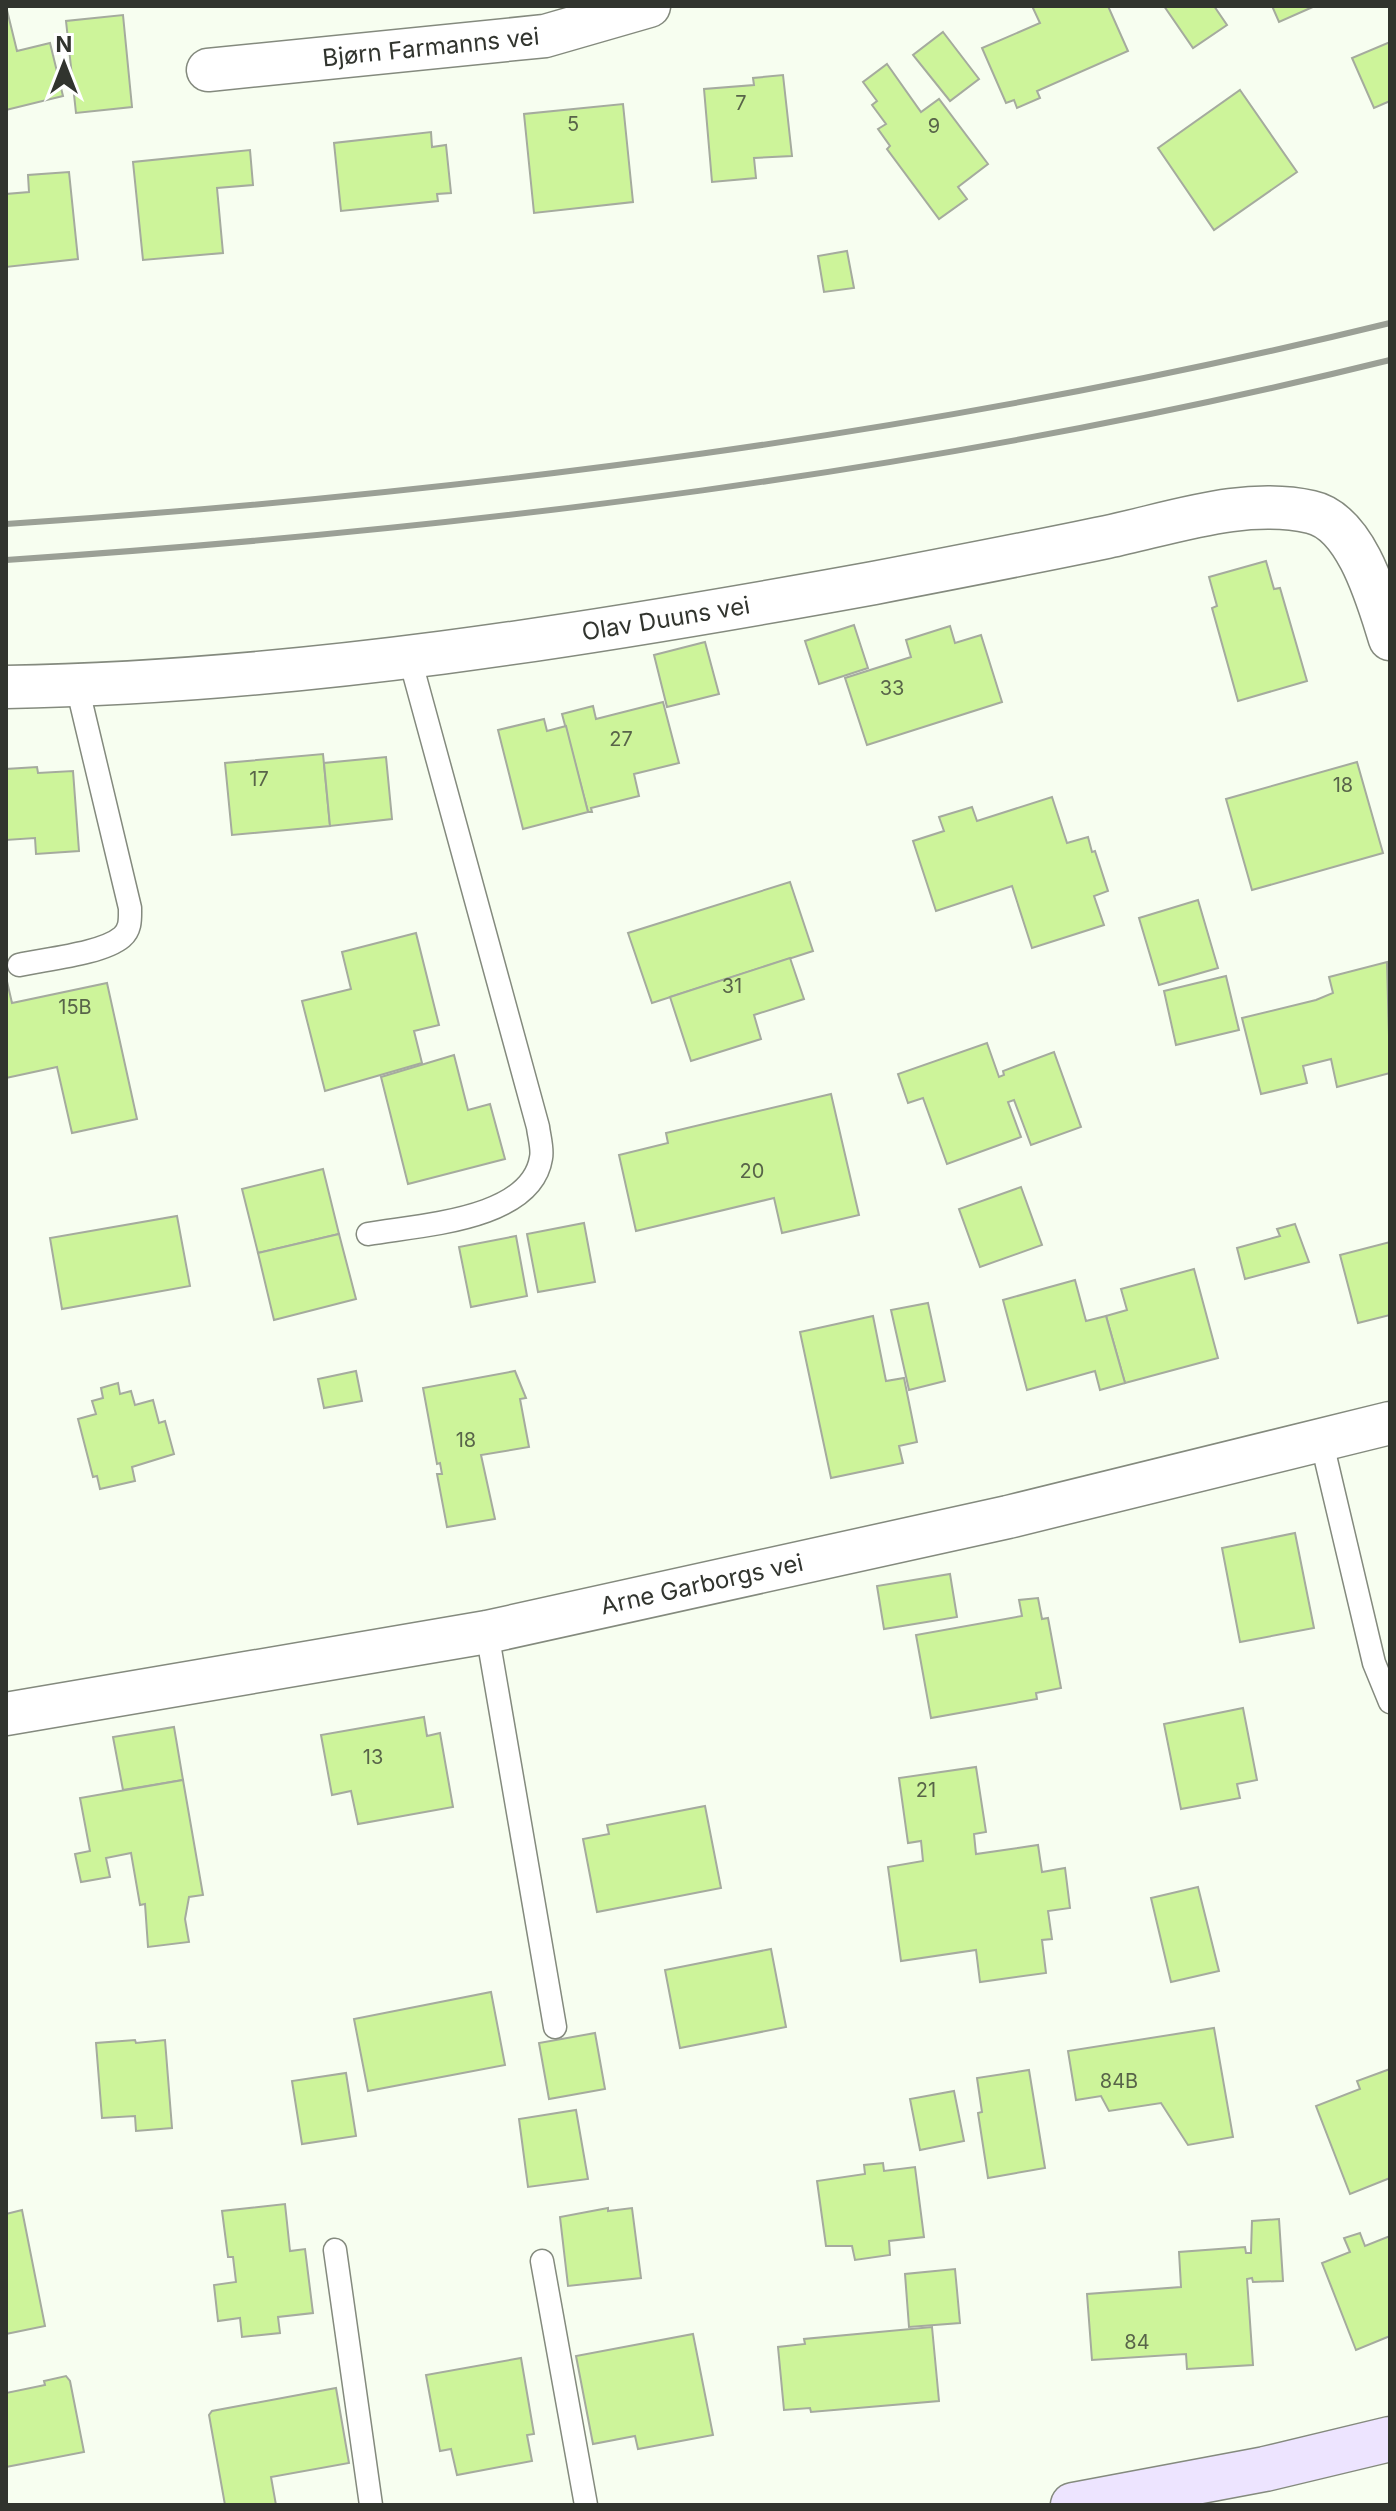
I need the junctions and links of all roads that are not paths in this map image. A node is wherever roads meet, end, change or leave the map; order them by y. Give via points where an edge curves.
1 (649, 6) edge
2 (208, 70) dead end
3 (1390, 639) edge
4 (410, 659) junction
5 (77, 686) junction
6 (6, 687) edge
7 (19, 965) dead end
8 (368, 1234) dead end
9 (1390, 1423) edge
10 (1321, 1439) junction
11 (487, 1632) junction
12 (1390, 1702) edge
13 (6, 1714) edge
14 (555, 2027) dead end
15 (335, 2250) dead end
16 (542, 2261) dead end
17 (1390, 2439) edge
18 (371, 2505) edge
19 (586, 2505) edge
20 (1073, 2505) edge

1 - 2 street, Bjørn Farmanns vei via 545,36
3 - 4 street, Olav Duuns vei via 1352,542 1317,513 1263,505 759,604
4 - 5 street, Olav Duuns vei
4 - 8 lane via 538,1127 541,1158 532,1181 511,1201 479,1214
5 - 6 street, Olav Duuns vei
5 - 7 lane via 130,925 121,937 100,947
9 - 10 street, Arne Garborgs vei
10 - 11 street, Arne Garborgs vei via 1008,1517
10 - 12 lane via 1374,1663
11 - 13 street, Arne Garborgs vei
11 - 14 lane
15 - 18 lane
16 - 19 lane
17 - 20 main road

